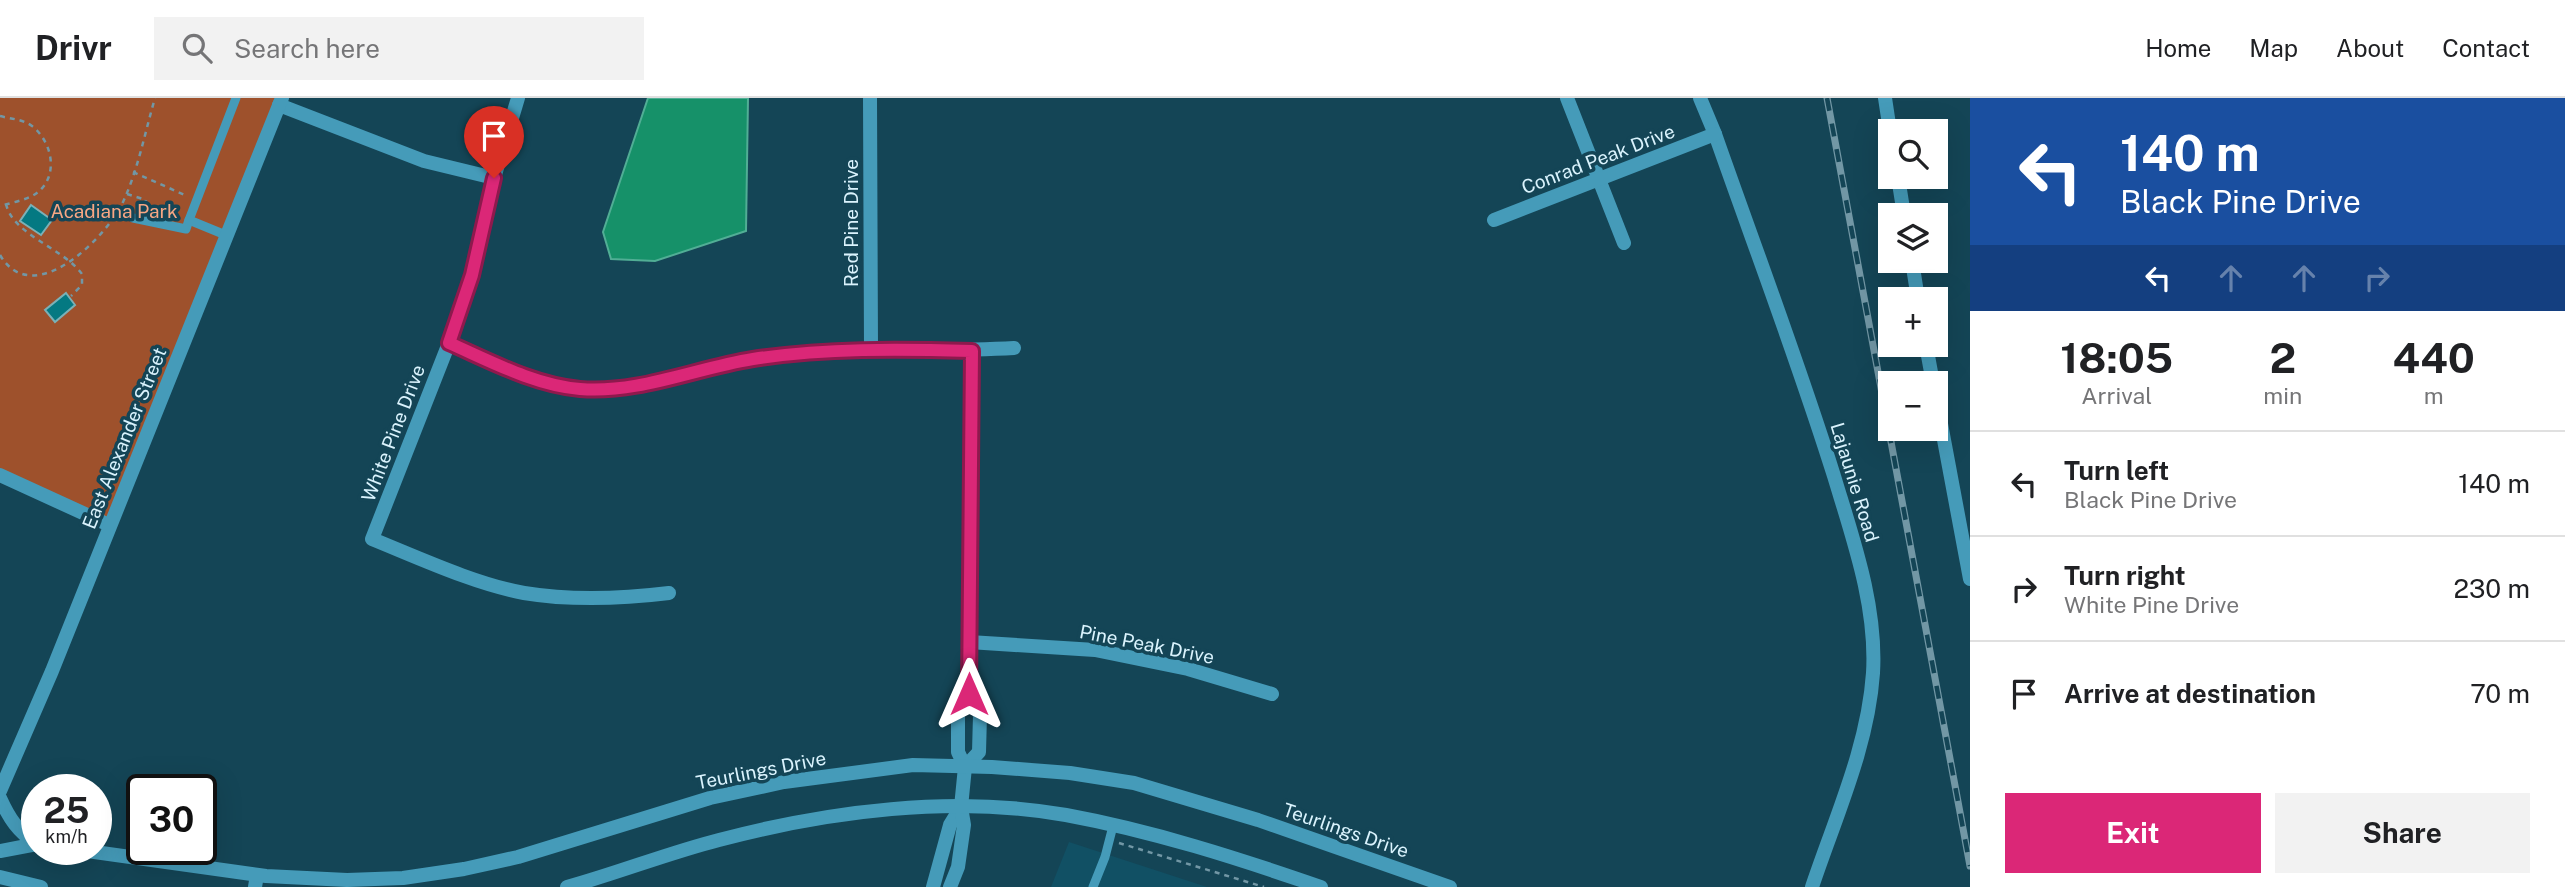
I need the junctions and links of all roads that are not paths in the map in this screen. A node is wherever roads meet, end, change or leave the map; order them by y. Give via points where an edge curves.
1 (236, 98) edge
2 (518, 98) edge
3 (870, 98) edge
4 (1567, 98) edge
5 (1700, 98) edge
6 (1885, 98) edge
7 (280, 101) edge
8 (1888, 119) edge
9 (1715, 134) junction
10 (494, 178) junction
11 (1599, 180) junction
12 (137, 219) road end
13 (188, 220) junction
14 (1494, 220) dead end
15 (228, 236) junction
16 (1624, 243) dead end
17 (449, 343) junction
18 (1014, 348) dead end
19 (871, 349) junction
20 (972, 351) junction
21 (1944, 441) edge
22 (0, 475) edge
23 (109, 525) junction
24 (1970, 579) edge
25 (669, 593) dead end
26 (970, 642) junction
27 (969, 694) junction
28 (1272, 694) dead end
29 (965, 767) junction
30 (0, 791) edge
31 (0, 798) edge
32 (961, 807) junction
33 (1113, 826) junction
34 (21, 834) edge
35 (21, 847) edge
36 (0, 851) edge
37 (112, 856) edge
38 (0, 877) edge
39 (256, 881) edge
40 (41, 887) edge
41 (567, 887) edge
42 (933, 887) edge
43 (950, 887) edge
44 (1093, 887) edge
45 (1321, 887) edge
46 (1450, 887) edge
47 (1812, 887) edge

1 - 13 lane
2 - 10 street, White Pine Drive
3 - 19 street, Red Pine Drive
4 - 11 street
5 - 9 street, Lajaunie Road
6 - 8 street
7 - 10 street via 424,161
7 - 15 street, East Alexander Street
9 - 11 street, Conrad Peak Drive
9 - 47 street, Lajaunie Road via 1820,431 1864,580 1872,636 1872,683 1863,737
10 - 17 street, White Pine Drive via 472,275
11 - 14 street, Conrad Peak Drive
11 - 16 street
12 - 13 lane via 186,229
13 - 15 lane
15 - 23 street, East Alexander Street
17 - 19 street via 554,385 580,389 636,385 753,359
17 - 25 street, White Pine Drive via 372,539 522,592 580,599
18 - 20 street
19 - 20 street
20 - 26 street
21 - 24 street
22 - 23 street
23 - 30 street, East Alexander Street
26 - 27 street
26 - 28 street, Pine Peak Drive via 1095,650 1188,669
27 - 29 street via 958,714 958,752
27 - 29 street via 980,715 979,752
29 - 32 street
29 - 39 street, Teurlings Drive via 912,765 784,782 710,798 464,869 403,878
29 - 46 street, Teurlings Drive via 1070,773 1134,783 1258,820
31 - 34 street
32 - 33 street via 1065,815
32 - 41 street via 914,808 792,824 720,840
32 - 42 street via 950,825
32 - 43 street via 962,839
33 - 44 lane
33 - 45 street via 1184,842
35 - 36 street
37 - 39 street, Teurlings Drive
38 - 40 street

